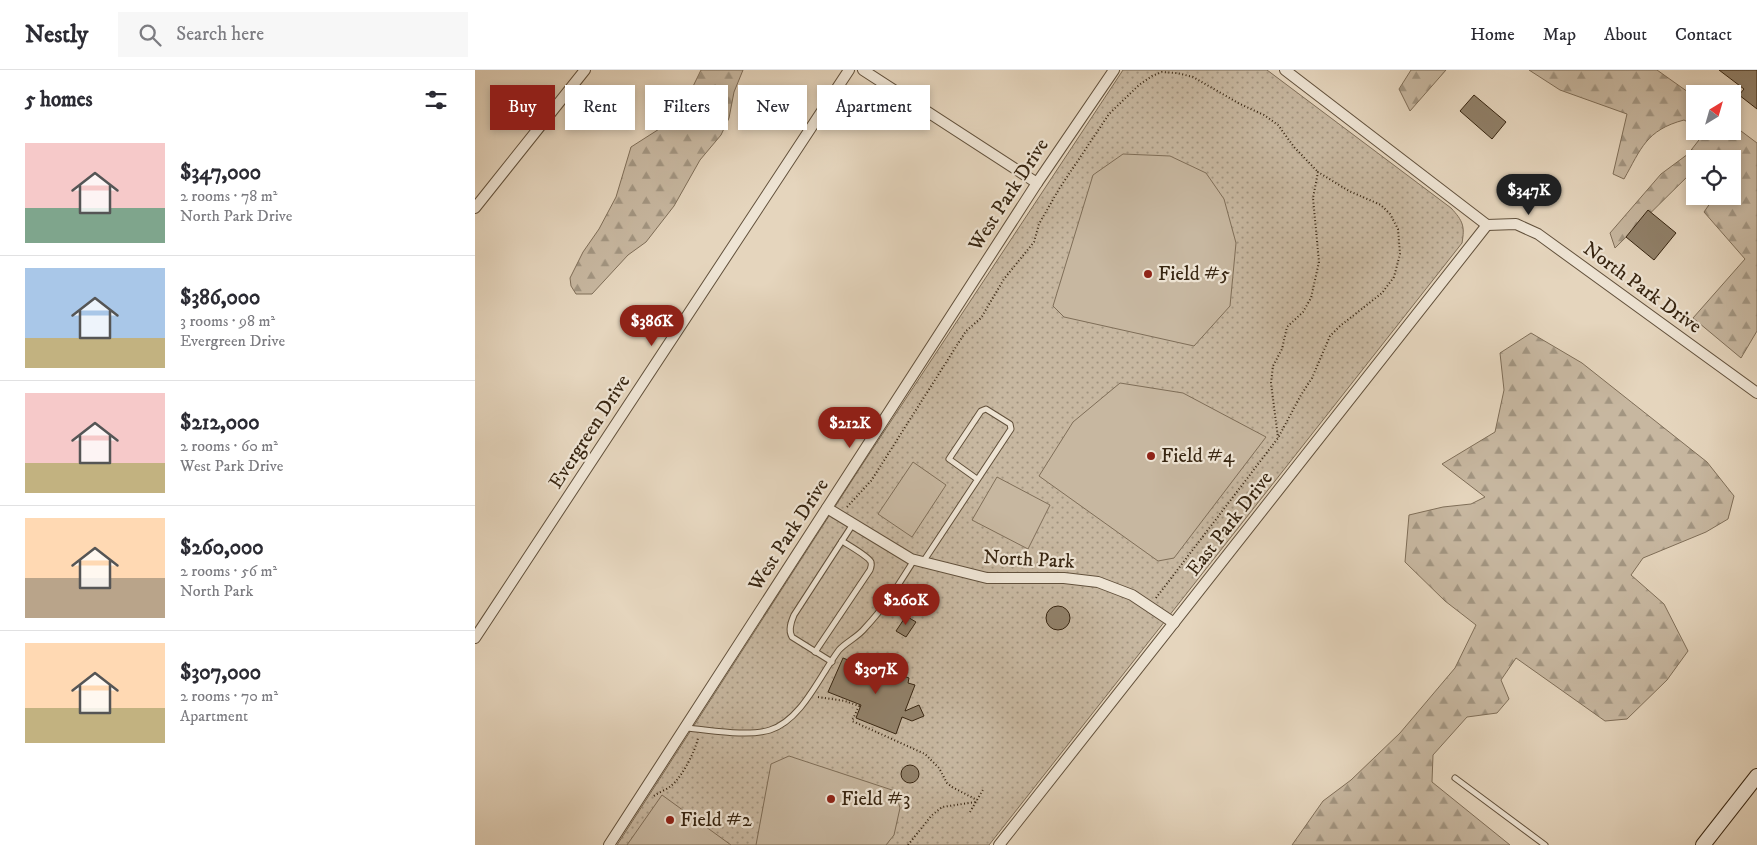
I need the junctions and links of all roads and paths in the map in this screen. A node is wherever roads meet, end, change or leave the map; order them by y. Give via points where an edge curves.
1 (585, 70) edge
2 (849, 70) edge
3 (863, 70) edge
4 (1114, 70) edge
5 (1285, 70) edge
6 (1317, 172) junction
7 (1037, 183) junction
8 (475, 208) edge
9 (1487, 225) junction
10 (1757, 393) edge
11 (1277, 438) junction
12 (977, 479) junction
13 (847, 507) dead end
14 (827, 508) junction
15 (853, 524) junction
16 (842, 541) junction
17 (919, 561) junction
18 (1155, 599) dead end
19 (1174, 623) junction
20 (475, 638) edge
21 (815, 652) junction
22 (832, 662) junction
23 (809, 695) junction
24 (686, 728) junction
25 (699, 736) dead end
26 (1757, 776) edge
27 (1455, 778) dead end
28 (984, 788) dead end
29 (653, 796) dead end
30 (976, 801) junction
31 (970, 812) dead end
32 (609, 845) edge
33 (908, 845) edge
34 (999, 845) edge
35 (1545, 845) edge
36 (1703, 845) edge

1 - 8 street
2 - 20 street, Evergreen Drive
3 - 7 street
4 - 7 street, West Park Drive
5 - 9 street
6 - 11 path via 1313,198 1319,262 1311,298 1303,312 1287,327 1282,349 1273,366 1271,383
6 - 11 path via 1381,205 1398,229 1400,254 1394,277 1382,293 1330,336 1312,378
6 - 13 path via 1278,125 1193,77 1162,72 1139,85 1109,114 1059,189 1039,224 1034,242 1004,279 981,318 966,331 871,481
7 - 14 street, West Park Drive
9 - 10 street, North Park Drive via 1517,224 1538,234
9 - 19 street, East Park Drive
11 - 18 path
12 - 12 lane via 1011,429 1010,424 986,409 981,411 949,459
12 - 17 lane
14 - 15 street, North Park
14 - 24 street, West Park Drive
15 - 16 lane
15 - 17 street, North Park
16 - 21 lane via 790,626 792,637
16 - 21 lane via 870,560 872,565
17 - 19 street, North Park via 987,578 1064,578 1098,582 1132,595
17 - 22 lane via 883,609 840,649
19 - 34 street, East Park Drive
21 - 22 lane
22 - 23 lane
23 - 24 lane via 783,724 770,730
23 - 30 path via 859,706 852,721 925,754 939,768 947,783
24 - 32 street, West Park Drive
25 - 29 path via 694,752 677,779
26 - 36 main road
27 - 35 lane
28 - 30 path
30 - 31 path
30 - 33 path via 942,807

